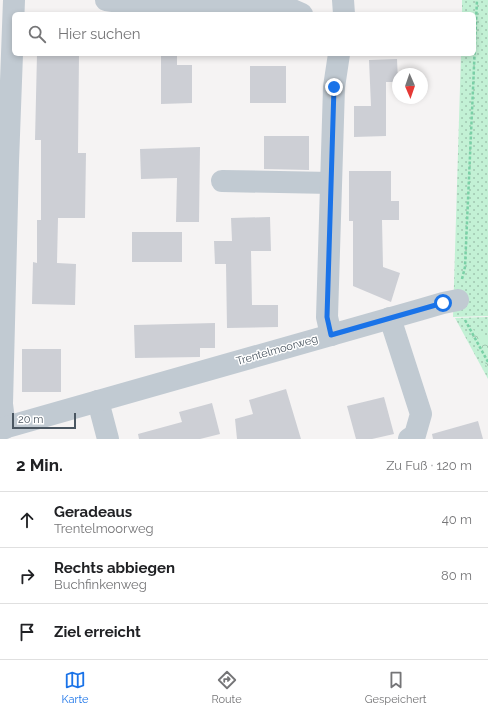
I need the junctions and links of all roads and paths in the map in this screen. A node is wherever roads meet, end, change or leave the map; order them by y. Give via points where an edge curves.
1 (14, 0) edge
2 (106, 0) edge
3 (343, 0) edge
4 (477, 0) edge
5 (295, 8) edge
6 (13, 12) edge
7 (344, 12) edge
8 (476, 22) edge
9 (12, 32) edge
10 (339, 56) edge
11 (474, 56) edge
12 (4, 162) edge
13 (222, 181) dead end
14 (331, 183) junction
15 (3, 267) edge
16 (458, 300) junction
17 (390, 318) junction
18 (331, 335) junction
19 (488, 362) edge
20 (98, 401) junction
21 (3, 428) edge
22 (108, 439) edge
23 (409, 439) edge

1 - 6 street
2 - 5 street via 160,8 227,11
3 - 7 street
4 - 8 path
9 - 12 street
10 - 14 street via 334,87
11 - 16 path via 465,266
12 - 15 street
13 - 14 street
14 - 18 street via 327,317
15 - 21 street
16 - 17 street, Trentelmoorweg
16 - 19 path via 465,322
17 - 18 street, Trentelmoorweg
17 - 23 street via 421,414 415,435
18 - 20 street, Trentelmoorweg
20 - 21 street, Trentelmoorweg
20 - 22 street

